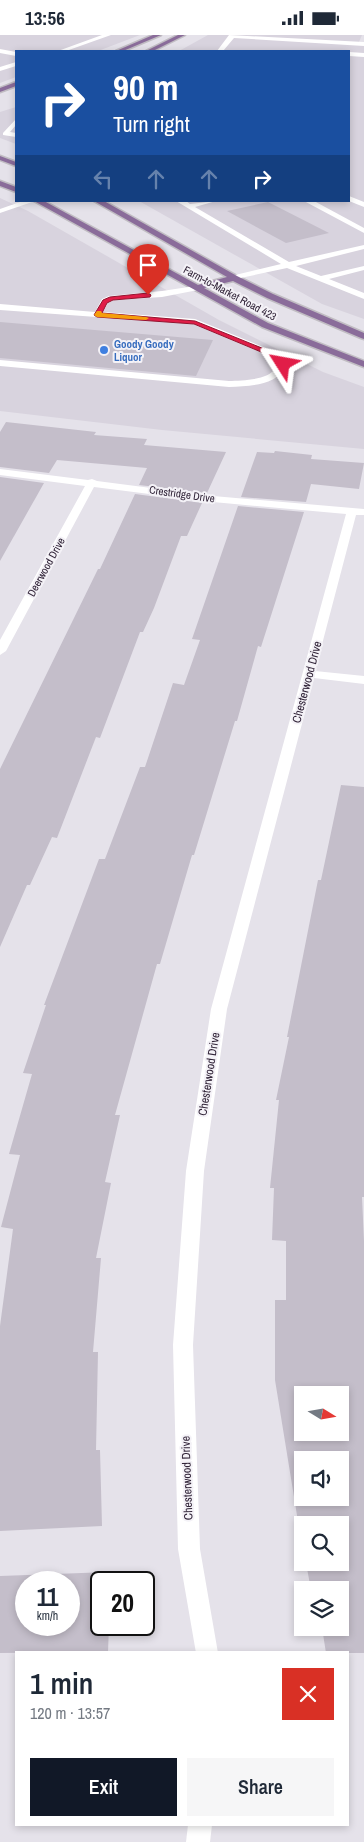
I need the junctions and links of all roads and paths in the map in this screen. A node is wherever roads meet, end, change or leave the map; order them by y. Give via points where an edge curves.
1 (108, 35) edge
2 (158, 35) edge
3 (182, 35) edge
4 (232, 36) edge
5 (363, 36) edge
6 (227, 43) junction
7 (352, 44) junction
8 (364, 44) edge
9 (64, 50) edge
10 (121, 50) edge
11 (151, 50) edge
12 (221, 50) edge
13 (336, 50) edge
14 (0, 51) edge
15 (15, 54) edge
16 (350, 54) edge
17 (364, 55) edge
18 (15, 65) edge
19 (0, 69) edge
20 (15, 85) edge
21 (0, 90) edge
22 (15, 122) edge
23 (15, 135) edge
24 (0, 158) edge
25 (15, 164) edge
26 (0, 183) edge
27 (15, 190) edge
28 (350, 198) edge
29 (28, 202) edge
30 (40, 202) edge
31 (100, 202) edge
32 (182, 202) edge
33 (207, 202) edge
34 (310, 202) edge
35 (364, 205) edge
36 (188, 206) junction
37 (0, 211) edge
38 (364, 231) edge
39 (364, 247) edge
40 (288, 265) junction
41 (364, 268) edge
42 (234, 278) junction
43 (322, 279) junction
44 (196, 288) junction
45 (362, 293) edge
46 (0, 307) edge
47 (97, 315) junction
48 (364, 336) edge
49 (0, 363) edge
50 (364, 364) edge
51 (0, 472) edge
52 (92, 482) junction
53 (358, 512) edge
54 (0, 651) edge
55 (309, 673) junction
56 (364, 680) edge
57 (207, 1651) edge
58 (200, 1826) edge
59 (198, 1842) edge

1 - 9 street
2 - 10 main road
3 - 11 main road
4 - 6 street
4 - 7 street
5 - 7 street
6 - 12 street
6 - 13 street
7 - 8 street
7 - 13 street
14 - 15 street
16 - 17 street
18 - 19 street
20 - 21 main road
22 - 23 street via 4,134
24 - 25 main road
26 - 27 main road
28 - 35 street
29 - 37 street
30 - 44 main road, Farm-to-Market Road 423
31 - 42 main road, Farm-to-Market Road 423
32 - 36 street
33 - 36 street
34 - 38 street
36 - 40 street
39 - 40 street
40 - 42 street
40 - 43 street
41 - 43 street
42 - 44 main road
42 - 48 main road, Farm-to-Market Road 423
43 - 45 street
44 - 47 street via 112,299 105,301
44 - 50 main road, Farm-to-Market Road 423 via 265,325
46 - 47 street
47 - 49 street via 195,323 282,358 283,364 281,371 273,376 254,382 229,384
51 - 52 street, Crestridge Drive
52 - 53 street, Crestridge Drive via 213,499
52 - 54 street, Deerwood Drive
53 - 55 street, Chesterwood Drive
55 - 56 street
55 - 57 street, Chesterwood Drive via 219,1009 195,1171 183,1345 189,1549
58 - 59 street

